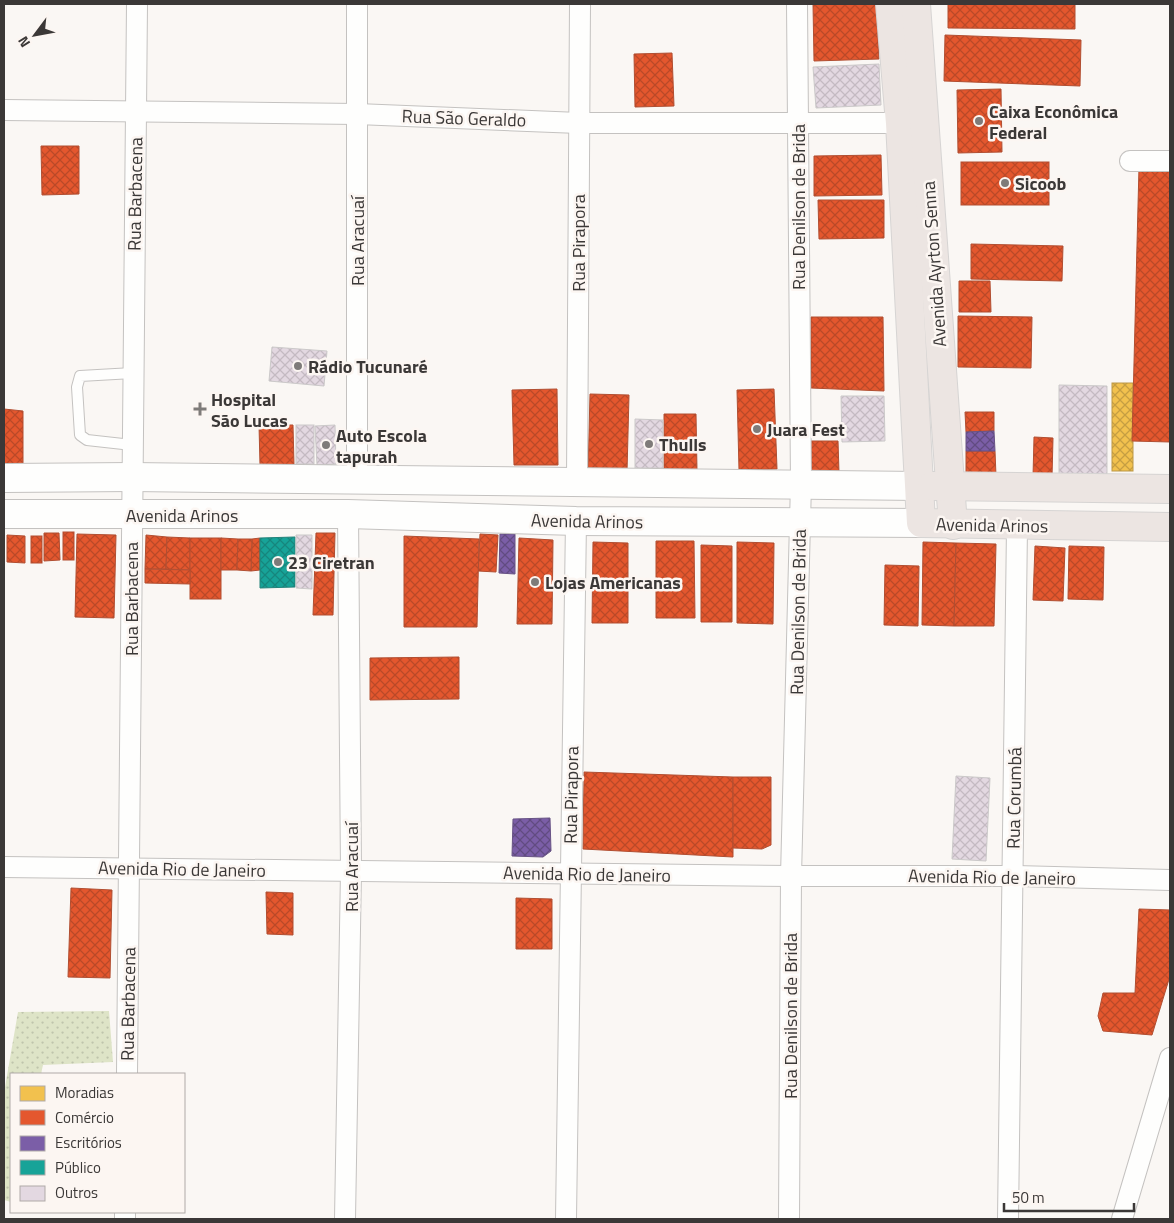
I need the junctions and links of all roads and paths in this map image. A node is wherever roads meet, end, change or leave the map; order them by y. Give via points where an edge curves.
1 (137, 4) edge
2 (357, 4) edge
3 (580, 4) edge
4 (797, 4) edge
5 (890, 4) edge
6 (916, 4) edge
7 (4, 110) edge
8 (136, 112) junction
9 (357, 114) junction
10 (798, 122) junction
11 (579, 123) junction
12 (912, 123) junction
13 (1130, 161) dead end
14 (1170, 161) edge
15 (939, 338) junction
16 (911, 339) junction
17 (133, 373) junction
18 (132, 445) junction
19 (132, 477) junction
20 (4, 478) edge
21 (357, 479) junction
22 (576, 481) junction
23 (800, 483) junction
24 (919, 486) junction
25 (950, 486) junction
26 (1170, 489) edge
27 (4, 514) edge
28 (348, 514) junction
29 (132, 515) junction
30 (576, 521) junction
31 (800, 524) junction
32 (921, 524) junction
33 (953, 524) junction
34 (1017, 527) junction
35 (1170, 527) edge
36 (4, 867) edge
37 (129, 868) junction
38 (351, 871) junction
39 (569, 874) junction
40 (791, 876) junction
41 (1013, 876) junction
42 (1170, 880) edge
43 (1170, 1058) edge
44 (127, 1073) edge
45 (345, 1219) edge
46 (566, 1219) edge
47 (789, 1219) edge
48 (1008, 1219) edge
49 (1122, 1219) edge

1 - 8 street, Rua Barbacena
2 - 9 street, Rua Aracuaí
3 - 11 street, Rua Pirapora
4 - 10 street, Rua Denilson de Brida
5 - 12 main road, Avenida Ayrton Senna
6 - 12 main road, Avenida Ayrton Senna
7 - 8 street, Rua São Geraldo
8 - 9 street, Rua São Geraldo
8 - 17 street, Rua Barbacena
9 - 11 street, Rua São Geraldo
9 - 21 street, Rua Aracuaí
10 - 11 street, Rua São Geraldo
10 - 12 street, Rua São Geraldo
10 - 23 street, Rua Denilson de Brida
11 - 22 street, Rua Pirapora
12 - 15 main road, Avenida Ayrton Senna
12 - 16 main road, Avenida Ayrton Senna
13 - 14 street
15 - 16 main road
15 - 25 main road, Avenida Ayrton Senna
16 - 24 main road, Avenida Ayrton Senna
17 - 18 street, Rua Barbacena
17 - 18 lane via 80,376 77,387 80,435 87,440
18 - 19 street, Rua Barbacena
19 - 20 main road, Avenida Arinos
19 - 21 main road, Avenida Arinos
19 - 29 street, Rua Barbacena
21 - 22 main road, Avenida Arinos
22 - 23 main road, Avenida Arinos
23 - 24 main road, Avenida Arinos
23 - 31 street, Rua Denilson de Brida
24 - 25 main road, Avenida Arinos
24 - 32 main road, Avenida Ayrton Senna
25 - 26 main road, Avenida Arinos
25 - 33 main road, Avenida Ayrton Senna
27 - 29 main road, Avenida Arinos
28 - 29 main road, Avenida Arinos
28 - 30 main road, Avenida Arinos
28 - 38 street, Rua Aracuaí
29 - 37 street, Rua Barbacena
30 - 31 main road, Avenida Arinos
30 - 39 street, Rua Pirapora
31 - 32 main road, Avenida Arinos
31 - 40 street, Rua Denilson de Brida
32 - 33 main road, Avenida Arinos
33 - 34 main road, Avenida Arinos
34 - 35 main road, Avenida Arinos
34 - 41 street, Rua Corumbá
36 - 37 street, Avenida Rio de Janeiro
37 - 38 street, Avenida Rio de Janeiro
37 - 44 street, Rua Barbacena
38 - 39 street, Avenida Rio de Janeiro
38 - 45 street, Rua Aracuaí
39 - 40 street, Avenida Rio de Janeiro
39 - 46 street, Rua Pirapora
40 - 41 street, Avenida Rio de Janeiro
40 - 47 street, Rua Denilson de Brida
41 - 42 street, Avenida Rio de Janeiro
41 - 48 street, Rua Corumbá
43 - 49 street

